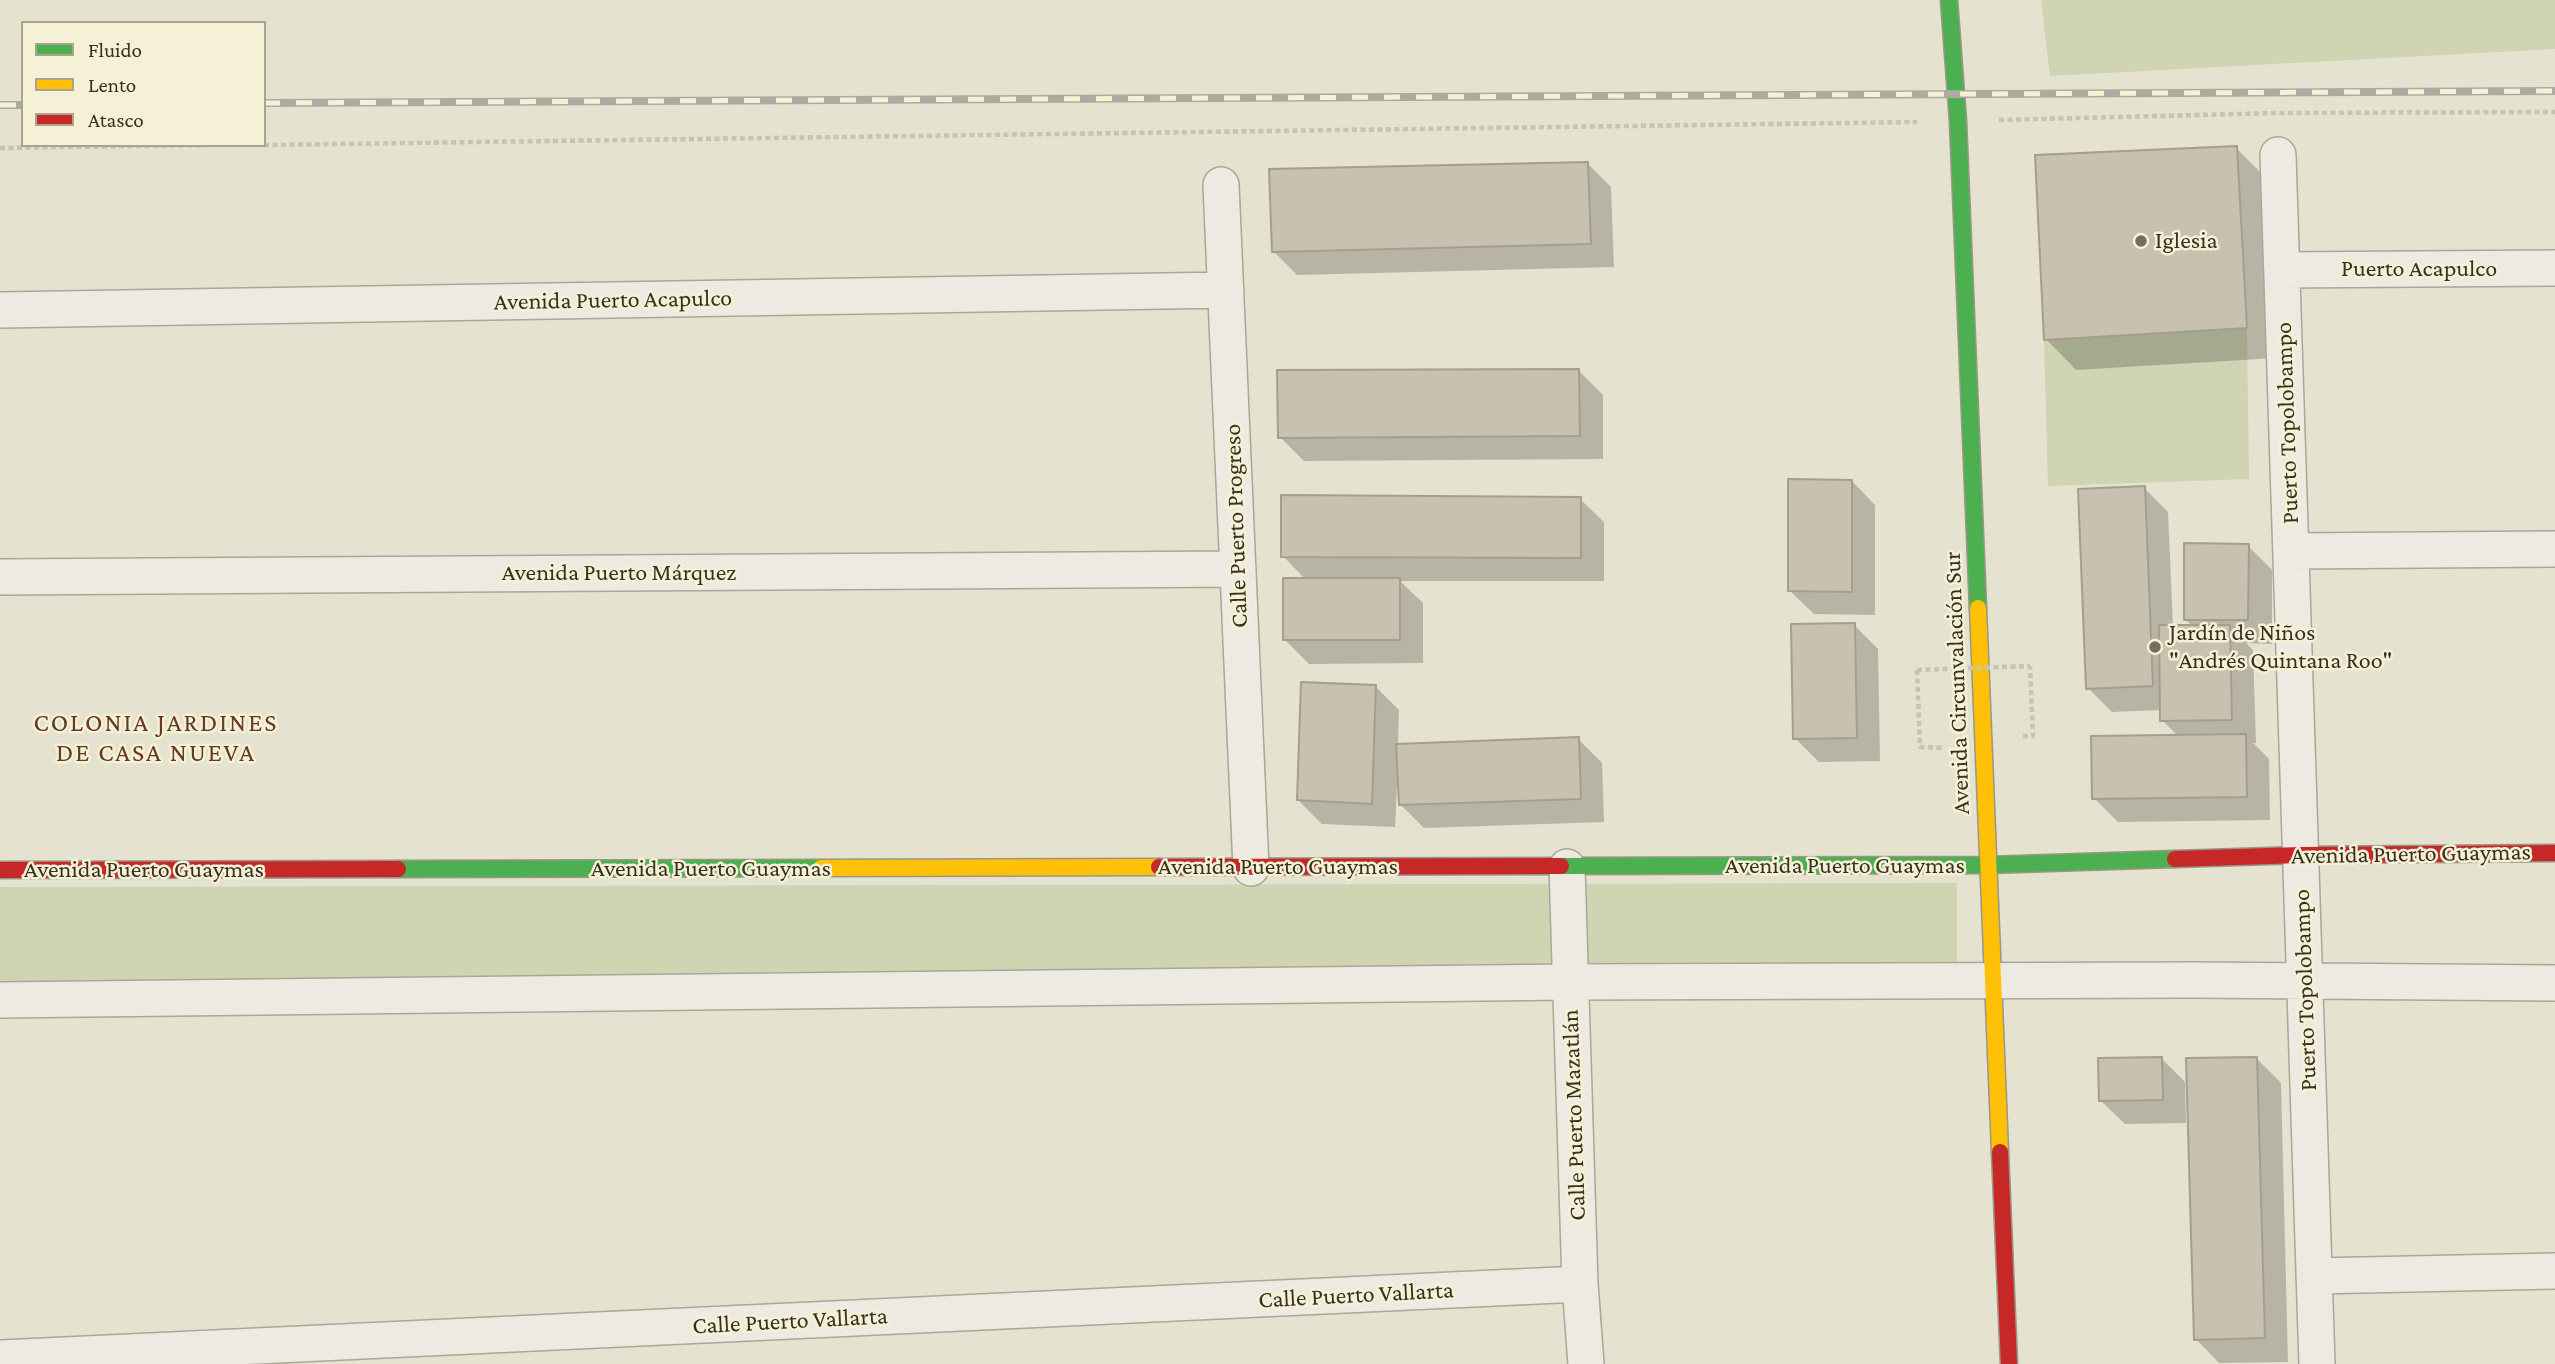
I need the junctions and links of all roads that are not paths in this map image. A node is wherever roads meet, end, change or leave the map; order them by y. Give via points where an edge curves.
1 (1949, 0) edge
2 (2278, 155) dead end
3 (1221, 185) dead end
4 (2555, 268) edge
5 (2282, 270) junction
6 (1226, 290) junction
7 (0, 310) edge
8 (2555, 549) edge
9 (2291, 551) junction
10 (1238, 569) junction
11 (0, 576) edge
12 (2555, 853) edge
13 (2301, 855) junction
14 (1987, 866) junction
15 (1251, 867) junction
16 (1567, 867) junction
17 (0, 870) edge
18 (1994, 980) junction
19 (2305, 981) junction
20 (1570, 982) junction
21 (2555, 983) edge
22 (0, 1000) edge
23 (2555, 1271) edge
24 (2314, 1276) junction
25 (1580, 1284) junction
26 (0, 1358) edge
27 (1586, 1364) edge
28 (2009, 1364) edge
29 (2317, 1364) edge

1 - 14 street, Avenida Circunvalación Sur via 1958,121
2 - 5 street, Puerto Topolobampo
3 - 6 street, Calle Puerto Progreso
4 - 5 street, Puerto Acapulco
5 - 9 street, Puerto Topolobampo
6 - 7 street, Avenida Puerto Acapulco
6 - 10 street, Calle Puerto Progreso
8 - 9 street
9 - 13 street, Puerto Topolobampo
10 - 11 street, Avenida Puerto Márquez
10 - 15 street, Calle Puerto Progreso
12 - 13 street, Avenida Puerto Guaymas
13 - 14 street, Avenida Puerto Guaymas
13 - 19 street, Puerto Topolobampo
14 - 16 street, Avenida Puerto Guaymas
14 - 18 street, Avenida Circunvalación Sur
15 - 16 street, Avenida Puerto Guaymas
15 - 17 street, Avenida Puerto Guaymas
16 - 20 street, Calle Puerto Mazatlán
18 - 19 street
18 - 20 street
18 - 28 street, Avenida Circunvalación Sur
19 - 21 street
19 - 24 street, Puerto Topolobampo
20 - 22 street
20 - 25 street, Calle Puerto Mazatlán
23 - 24 street
24 - 29 street, Puerto Topolobampo
25 - 26 street, Calle Puerto Vallarta
25 - 27 street, Calle Puerto Mazatlán

